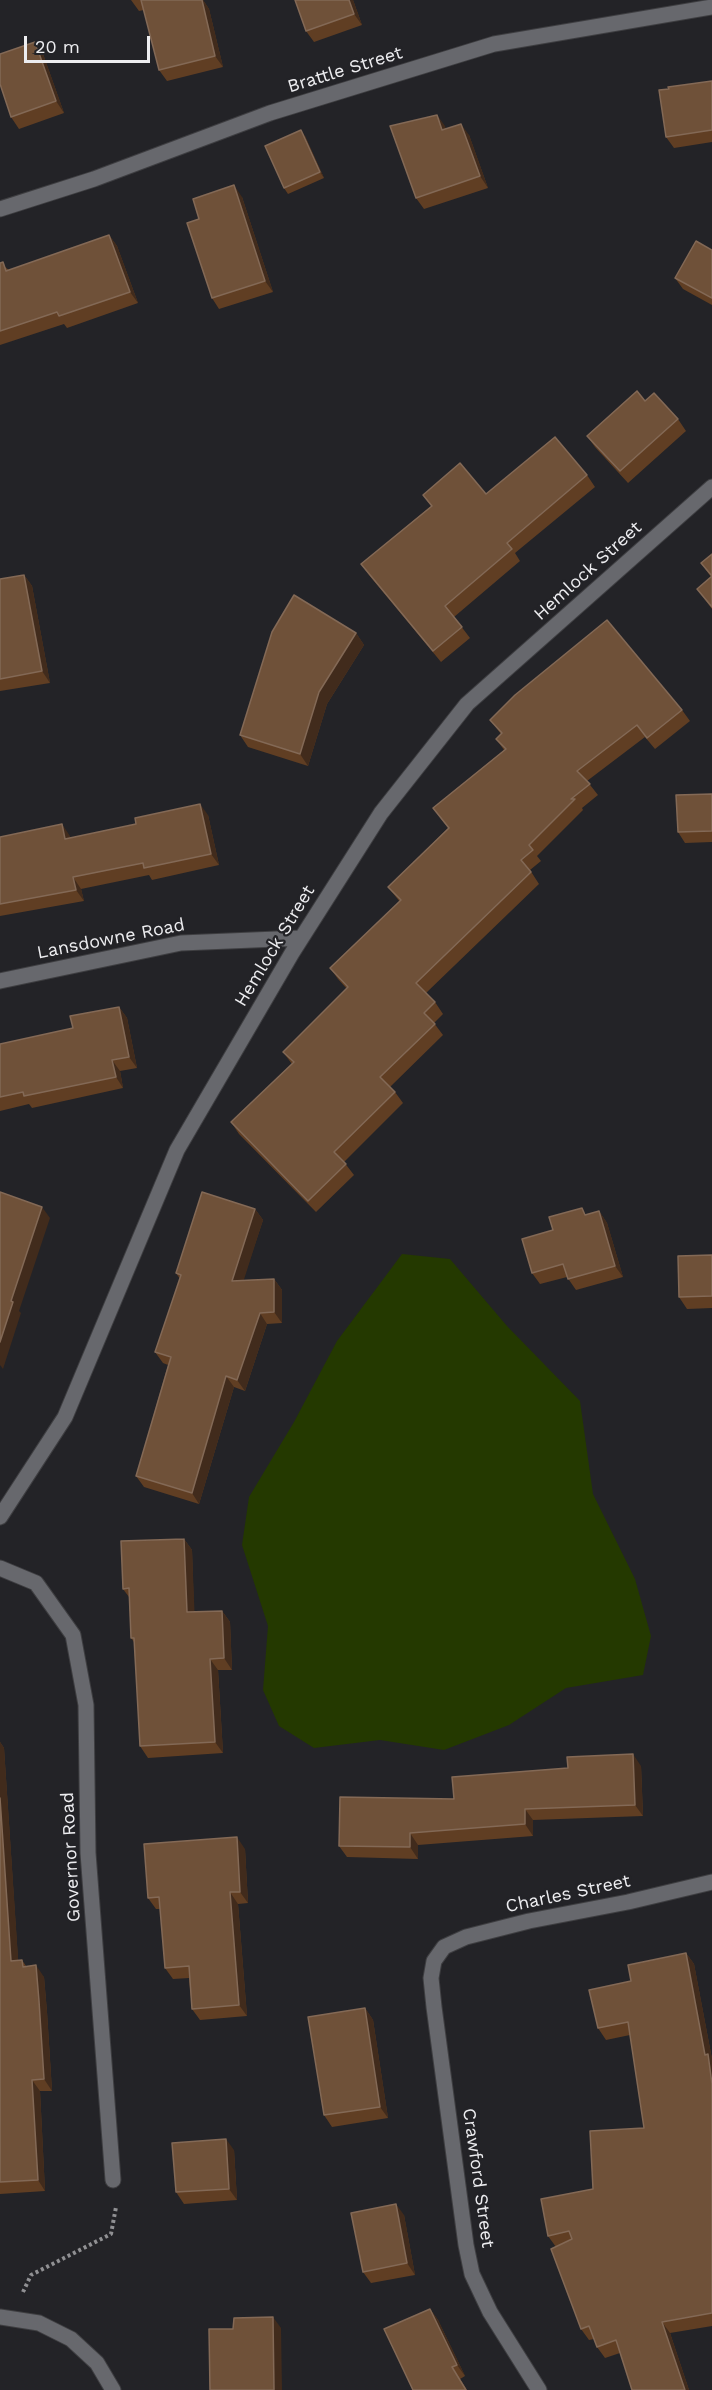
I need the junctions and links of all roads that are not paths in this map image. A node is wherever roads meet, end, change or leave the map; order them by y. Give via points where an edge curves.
1 (712, 7) edge
2 (0, 208) edge
3 (712, 487) edge
4 (301, 938) junction
5 (0, 981) edge
6 (0, 1517) edge
7 (0, 1568) edge
8 (712, 1882) edge
9 (436, 1955) joint
10 (113, 2180) road end
11 (6, 2317) edge
12 (113, 2390) edge
13 (539, 2390) edge

1 - 2 street, Brattle Street via 494,44 270,113 94,179
3 - 4 street, Hemlock Street via 467,704 381,813
4 - 5 street, Lansdowne Road via 181,943
4 - 6 street, Hemlock Street via 177,1150 65,1417
7 - 10 street, Governor Road via 36,1582 73,1635 86,1705 88,1853
8 - 9 street, Charles Street via 466,1937
9 - 13 street, Crawford Street via 432,1992 471,2267 490,2312
11 - 12 street via 39,2323 71,2339 97,2363

